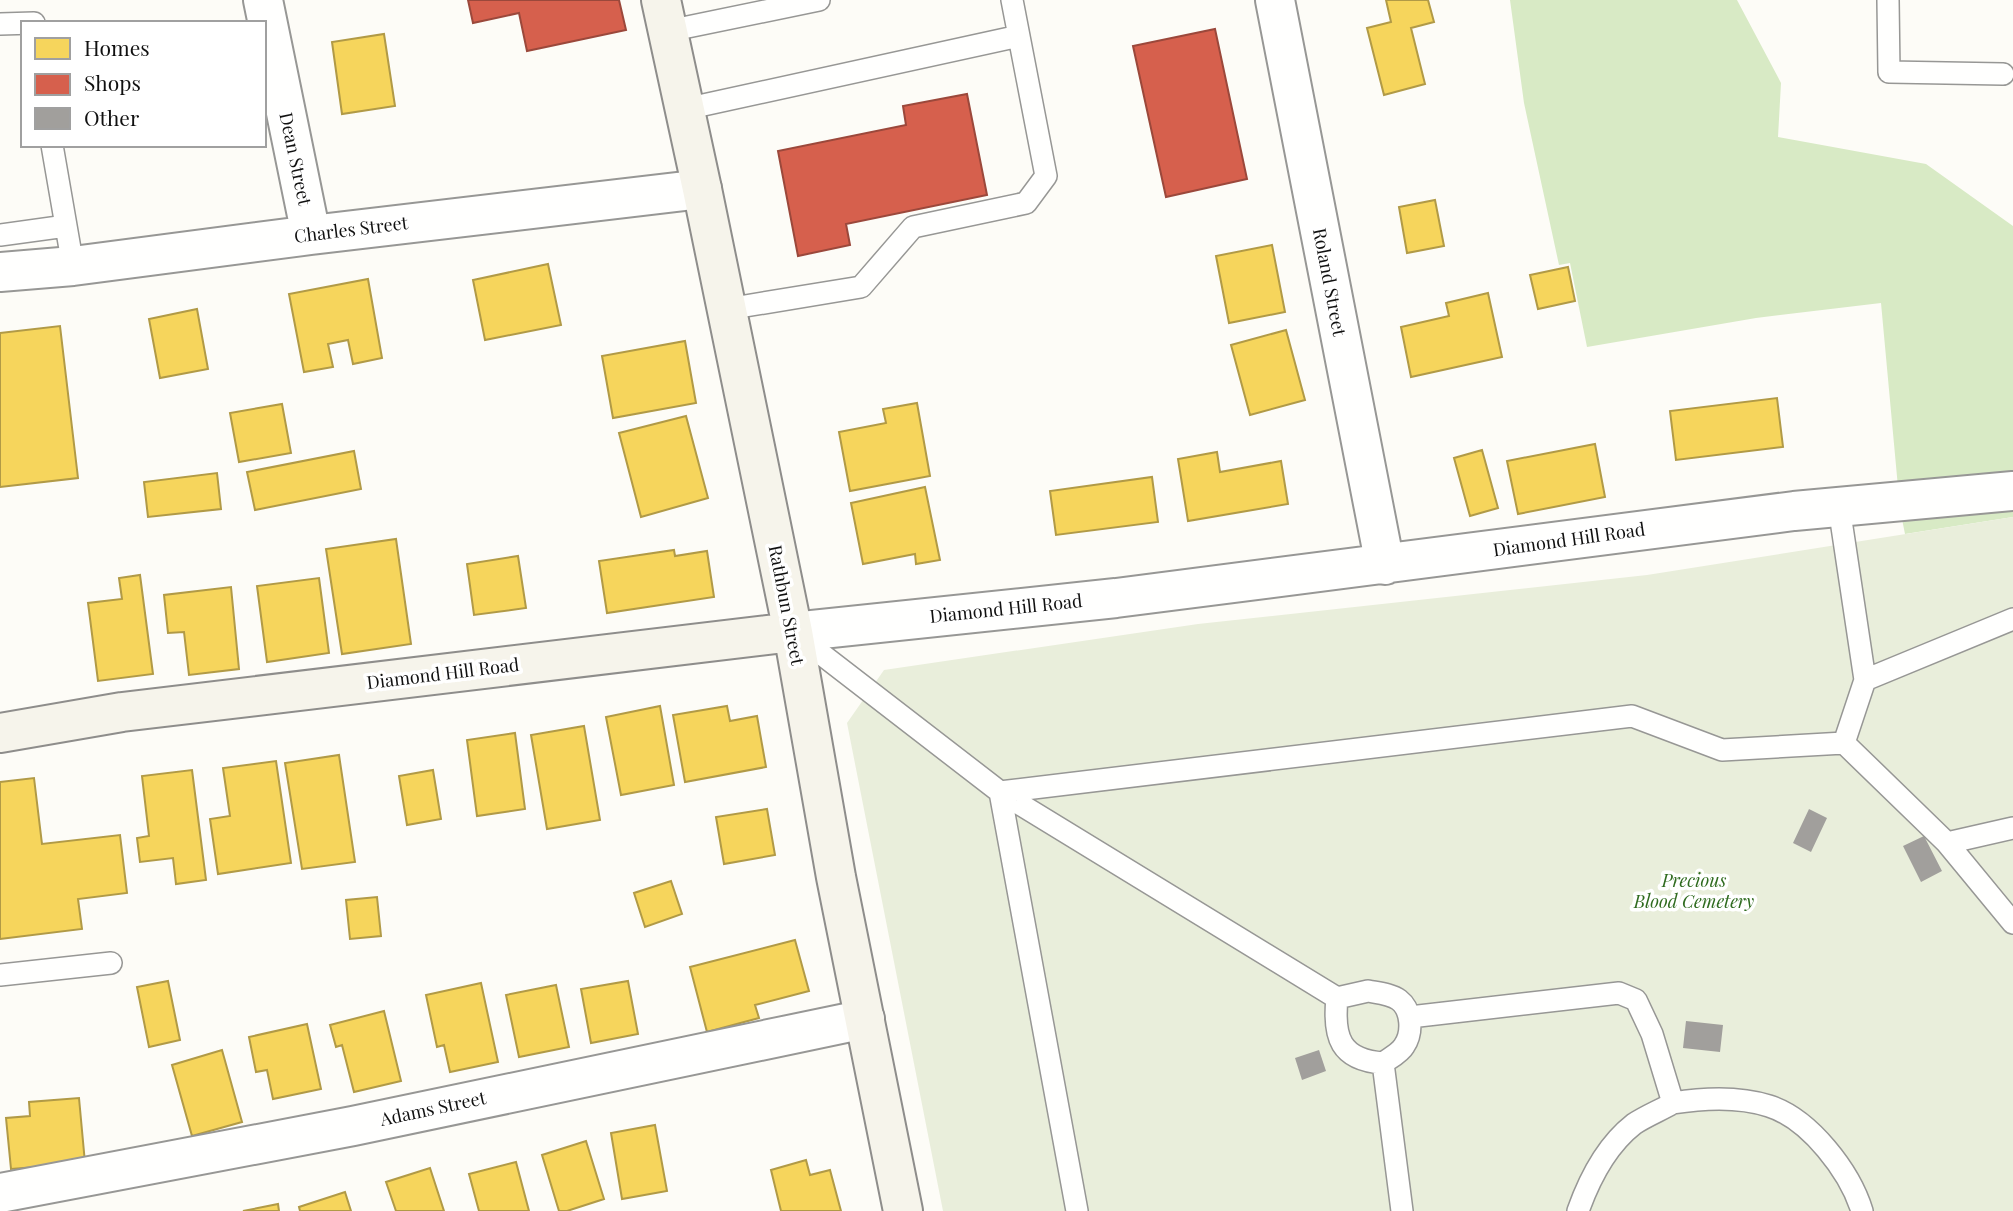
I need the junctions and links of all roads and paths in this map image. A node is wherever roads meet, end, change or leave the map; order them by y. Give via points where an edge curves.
1 (263, 0) edge
2 (819, 0) edge
3 (1012, 0) edge
4 (1275, 0) edge
5 (1888, 0) edge
6 (664, 16) edge
7 (21, 23) edge
8 (0, 24) edge
9 (1019, 36) junction
10 (2003, 74) dead end
11 (685, 109) junction
12 (52, 147) edge
13 (702, 189) junction
14 (66, 226) junction
15 (0, 234) edge
16 (311, 235) junction
17 (73, 266) junction
18 (0, 272) edge
19 (727, 309) junction
20 (2013, 491) edge
21 (1839, 507) junction
22 (1385, 565) junction
23 (2013, 619) edge
24 (793, 632) junction
25 (1865, 680) junction
26 (0, 733) edge
27 (1844, 743) junction
28 (1000, 792) junction
29 (2013, 828) edge
30 (1947, 843) junction
31 (2013, 923) edge
32 (111, 963) dead end
33 (0, 975) edge
34 (1337, 998) junction
35 (1410, 1017) junction
36 (865, 1019) junction
37 (1383, 1063) junction
38 (1673, 1103) junction
39 (0, 1193) edge
40 (903, 1211) edge
41 (1077, 1211) edge
42 (1402, 1211) edge
43 (1578, 1211) edge
44 (1863, 1211) edge

1 - 16 street, Dean Street
2 - 6 lane
3 - 9 lane
4 - 22 street, Roland Street
5 - 10 lane via 1889,72
6 - 11 main road, Rathbun Street
7 - 8 lane
9 - 11 lane
9 - 19 lane via 1046,176 1026,202 914,227 860,286
11 - 13 main road, Rathbun Street
12 - 14 lane
13 - 16 street, Charles Street
13 - 19 main road, Rathbun Street
14 - 15 lane
14 - 17 lane
16 - 17 street, Charles Street
17 - 18 street, Charles Street
19 - 24 main road, Rathbun Street
20 - 21 street, Diamond Hill Road
21 - 22 street, Diamond Hill Road
21 - 25 lane
22 - 24 street, Diamond Hill Road
23 - 25 lane
24 - 26 main road, Diamond Hill Road via 122,712
24 - 28 lane
24 - 36 main road, Rathbun Street
25 - 27 lane
27 - 28 lane via 1722,750 1632,716
27 - 30 lane
28 - 34 lane
28 - 41 lane
29 - 30 lane
30 - 31 lane
32 - 33 lane
34 - 35 lane via 1368,991 1386,994 1401,1001
34 - 37 lane via 1334,1022 1338,1038 1364,1062
35 - 37 lane via 1404,1048
35 - 38 lane via 1619,993 1636,1000 1652,1034
36 - 39 street, Adams Street via 353,1126
36 - 40 main road, Rathbun Street
37 - 42 lane
38 - 43 lane via 1634,1124 1610,1151 1589,1182
38 - 44 lane via 1705,1098 1770,1106 1826,1148 1848,1178

